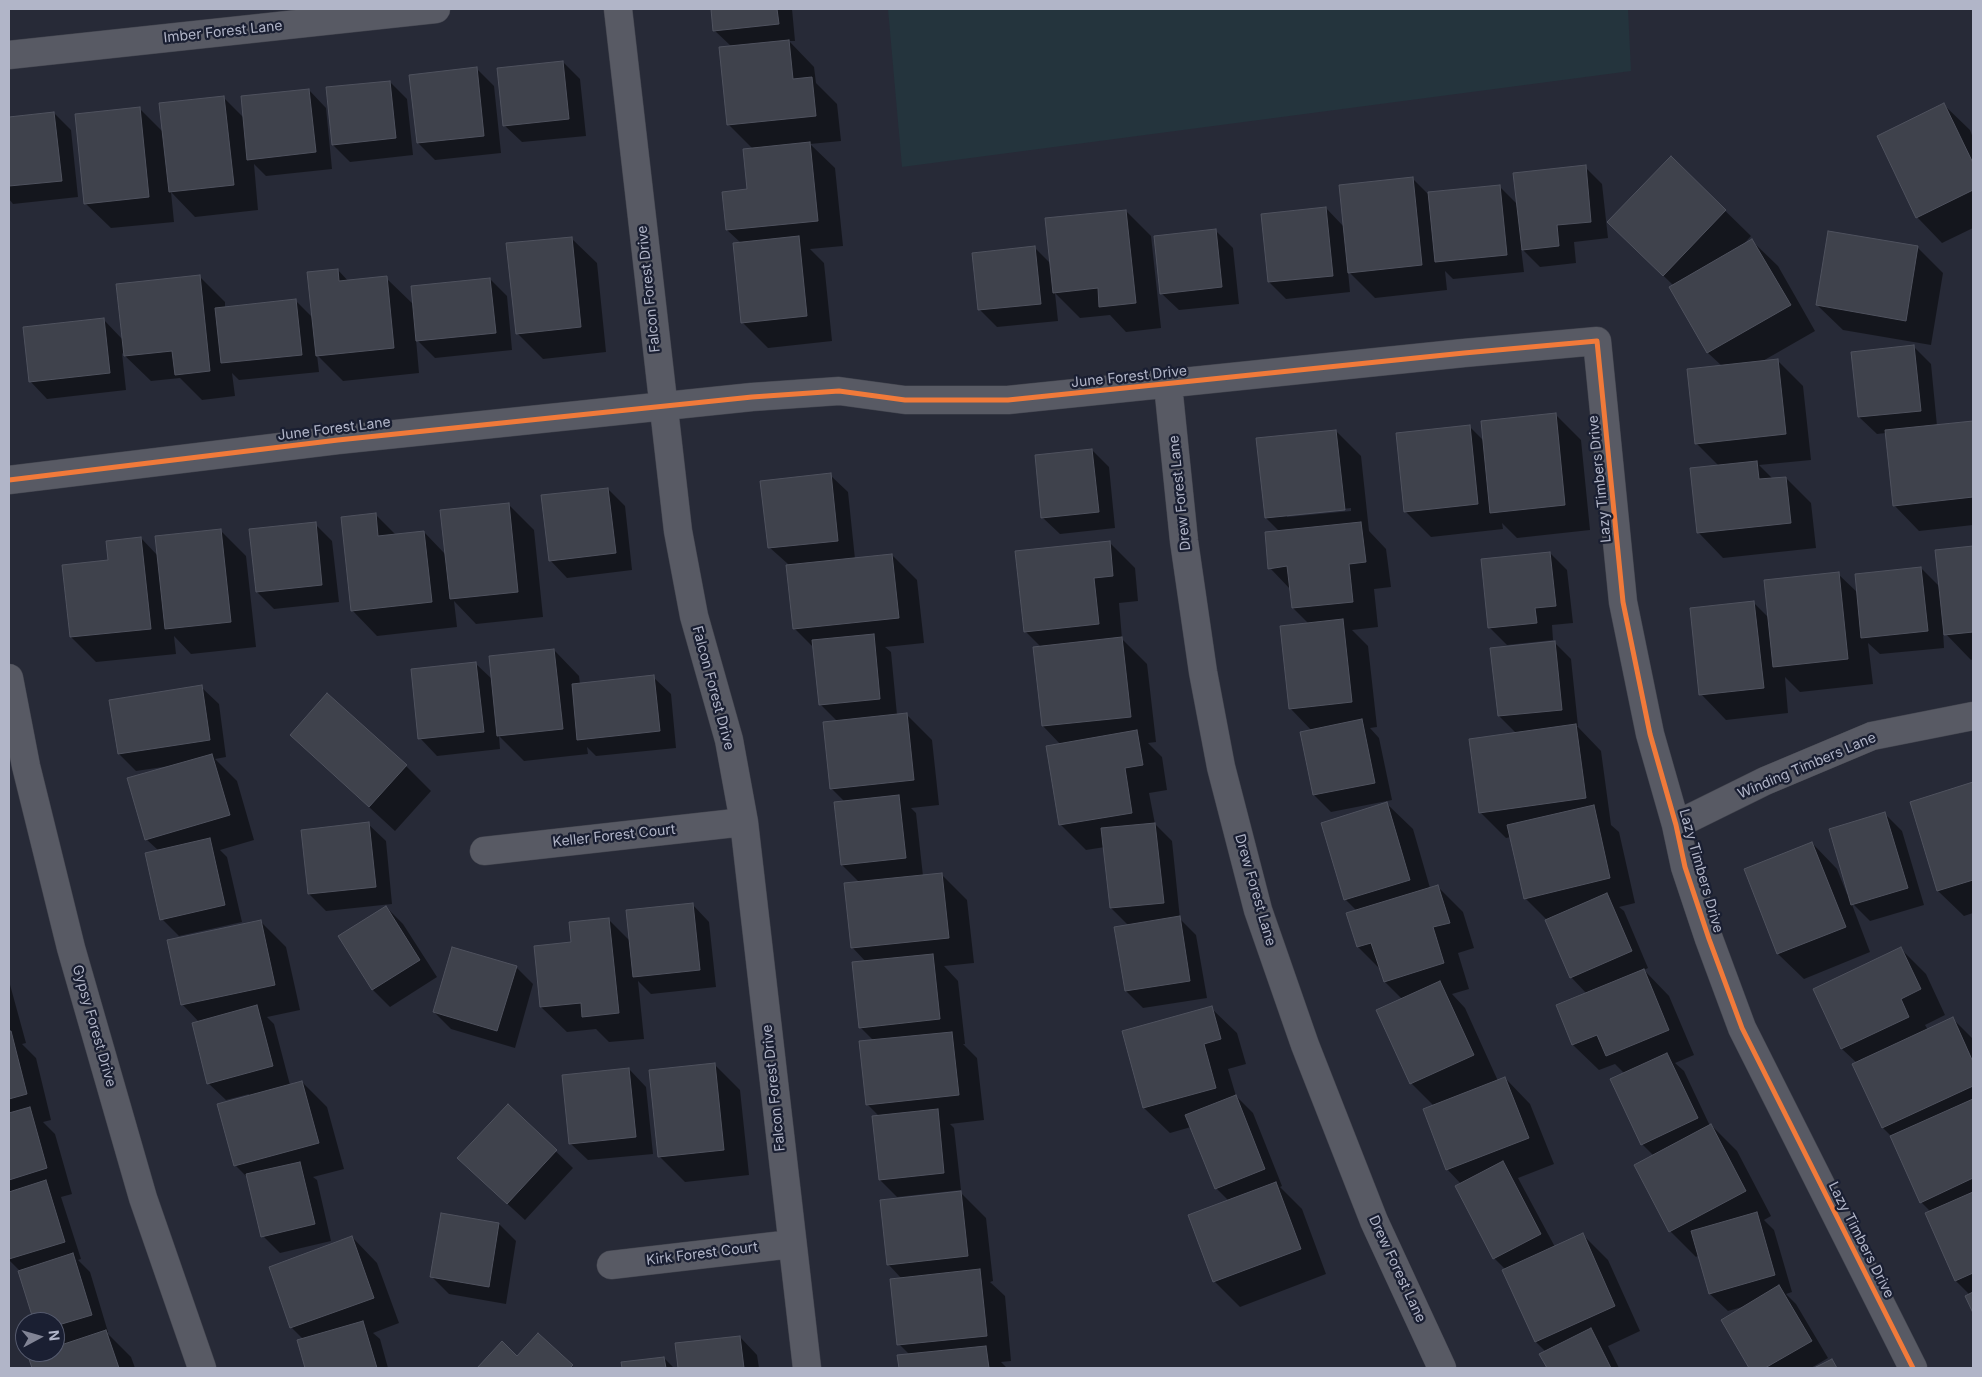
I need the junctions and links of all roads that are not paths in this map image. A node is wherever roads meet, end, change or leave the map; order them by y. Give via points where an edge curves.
1 (436, 9) edge
2 (618, 9) edge
3 (9, 55) edge
4 (1597, 341) joint
5 (1168, 385) junction
6 (662, 406) junction
7 (9, 480) edge
8 (9, 678) edge
9 (1973, 716) edge
10 (744, 822) junction
11 (1676, 825) junction
12 (484, 850) dead end
13 (792, 1244) junction
14 (612, 1265) dead end
15 (202, 1368) edge
16 (807, 1368) edge
17 (1442, 1368) edge
18 (1913, 1368) edge

1 - 3 street, Imber Forest Lane
2 - 6 street, Falcon Forest Drive
4 - 5 street, June Forest Drive
4 - 11 street, Lazy Timbers Drive via 1624,602 1650,734
5 - 6 street, June Forest Drive via 1008,400 905,400 839,390
5 - 17 street, Drew Forest Lane via 1184,541 1203,672 1221,767 1258,910 1305,1045 1374,1221
6 - 7 street, June Forest Lane via 338,440
6 - 10 street, Falcon Forest Drive via 678,531 694,616 729,740
8 - 15 street, Gypsy Forest Drive via 26,766 71,948 143,1198
9 - 11 street, Winding Timbers Lane via 1872,736 1765,781
10 - 12 street, Keller Forest Court
10 - 13 street, Falcon Forest Drive
11 - 18 street, Lazy Timbers Drive via 1688,876 1742,1028
13 - 14 street, Kirk Forest Court
13 - 16 street, Falcon Forest Drive

